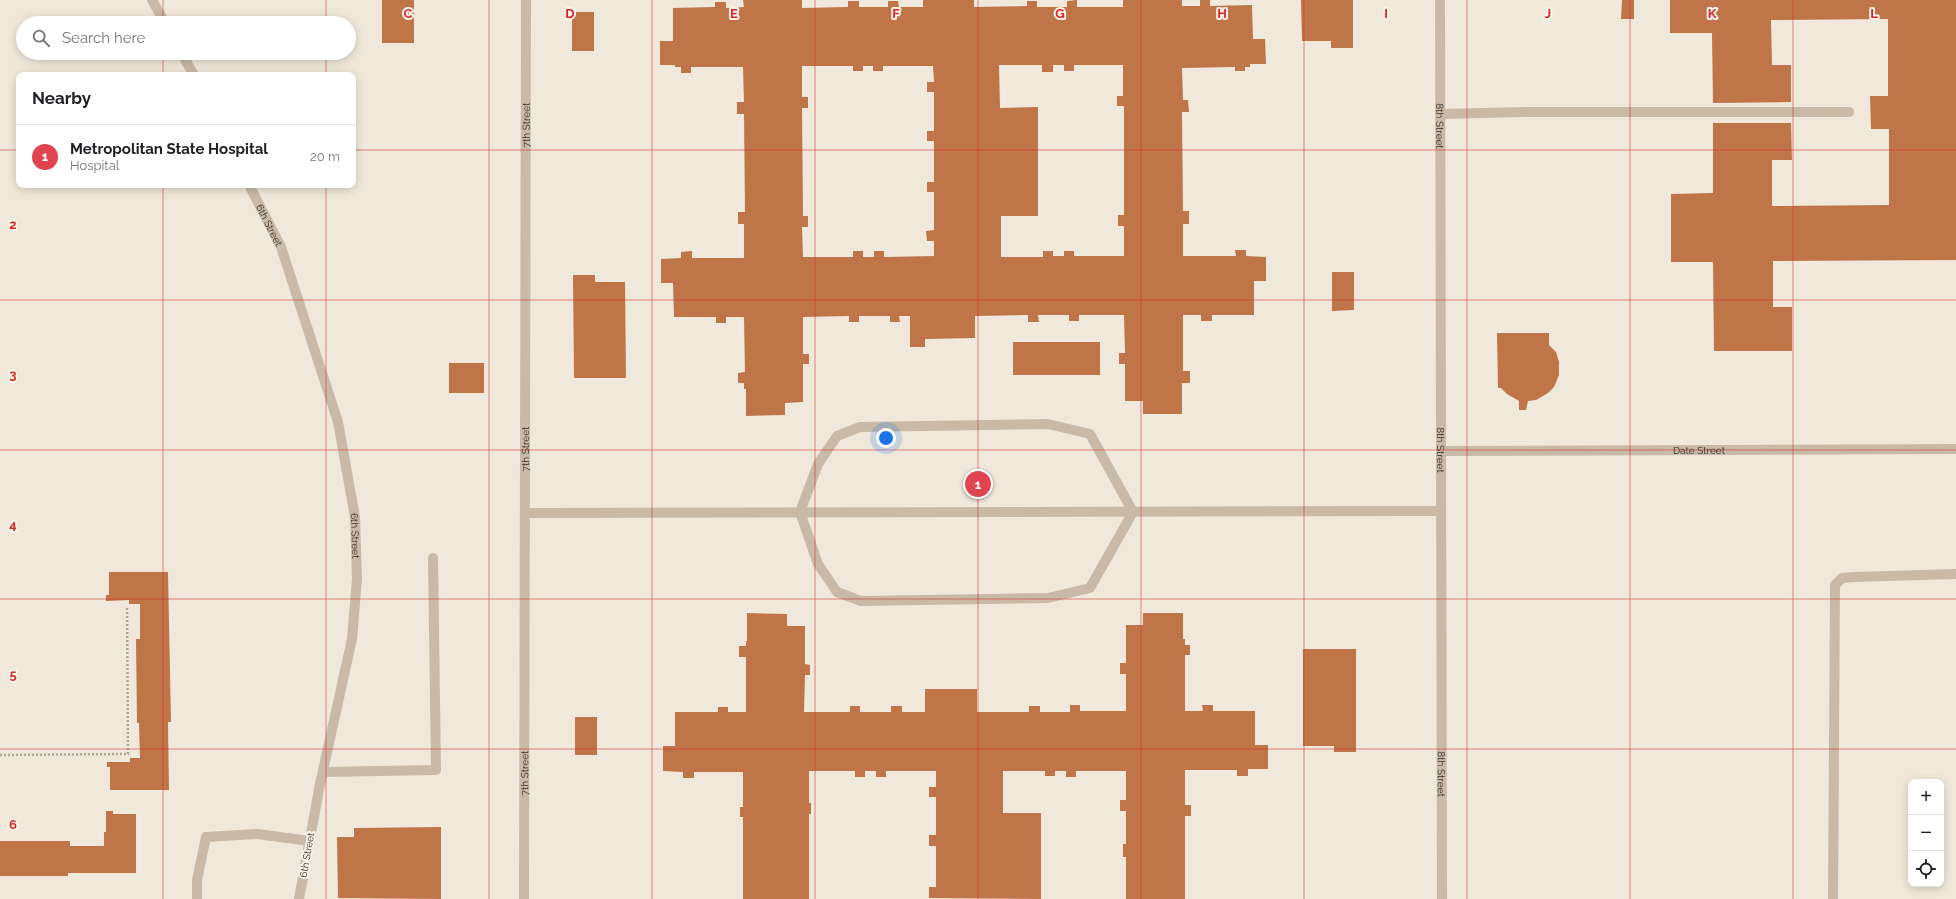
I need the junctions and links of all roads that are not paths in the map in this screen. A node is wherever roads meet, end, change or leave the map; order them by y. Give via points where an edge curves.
1 (152, 0) edge
2 (526, 0) edge
3 (1440, 0) edge
4 (161, 16) edge
5 (185, 60) edge
6 (192, 72) edge
7 (1849, 112) dead end
8 (1440, 114) junction
9 (250, 188) edge
10 (1956, 449) edge
11 (1441, 451) junction
12 (1441, 511) junction
13 (800, 512) junction
14 (1133, 512) junction
15 (525, 513) junction
16 (433, 558) dead end
17 (1956, 574) edge
18 (323, 772) junction
19 (310, 841) junction
20 (197, 899) edge
21 (300, 899) edge
22 (524, 899) edge
23 (1442, 899) edge
24 (1833, 899) edge

1 - 4 street
2 - 15 street, 7th Street
3 - 8 street, 8th Street
5 - 6 street
7 - 8 street
8 - 11 street, 8th Street
9 - 18 street, 6th Street via 280,247 338,422 355,518 357,579 352,639
10 - 11 street, Date Street
11 - 12 street, 8th Street
12 - 14 street
12 - 23 street, 8th Street
13 - 14 street
13 - 14 street via 818,464 837,436 860,426 1048,424 1090,434
13 - 14 street via 818,564 829,581 837,592 861,601 1048,598 1090,588
13 - 15 street
15 - 22 street, 7th Street
16 - 18 street via 436,770
17 - 24 street via 1842,578 1835,585
18 - 19 street, 6th Street
19 - 20 street via 257,834 206,837 197,880
19 - 21 street, 6th Street

